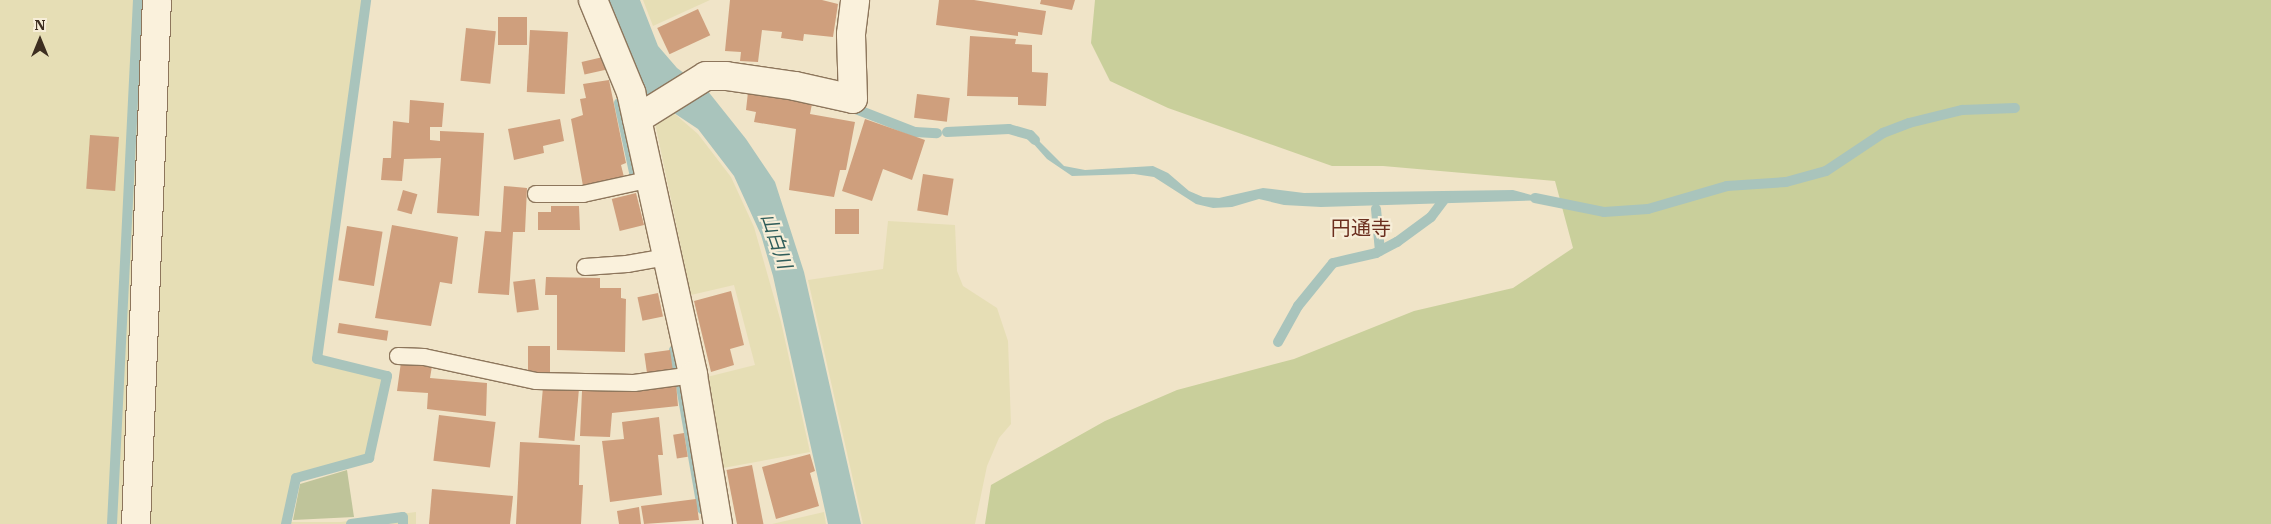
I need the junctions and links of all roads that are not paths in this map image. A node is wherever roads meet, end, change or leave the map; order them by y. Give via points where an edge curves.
1 (157, 0) edge
2 (593, 0) edge
3 (855, 0) edge
4 (637, 119) junction
5 (650, 179) junction
6 (536, 194) dead end
7 (667, 257) junction
8 (585, 267) dead end
9 (398, 356) dead end
10 (693, 375) junction
11 (136, 524) edge
12 (718, 524) edge

1 - 11 street
2 - 4 street via 632,92
3 - 4 street via 851,34 853,99 795,86 706,76
4 - 5 street
5 - 6 lane via 583,194
5 - 7 street
7 - 8 lane
7 - 10 street
9 - 10 lane via 424,357 536,381 634,383
10 - 12 street

